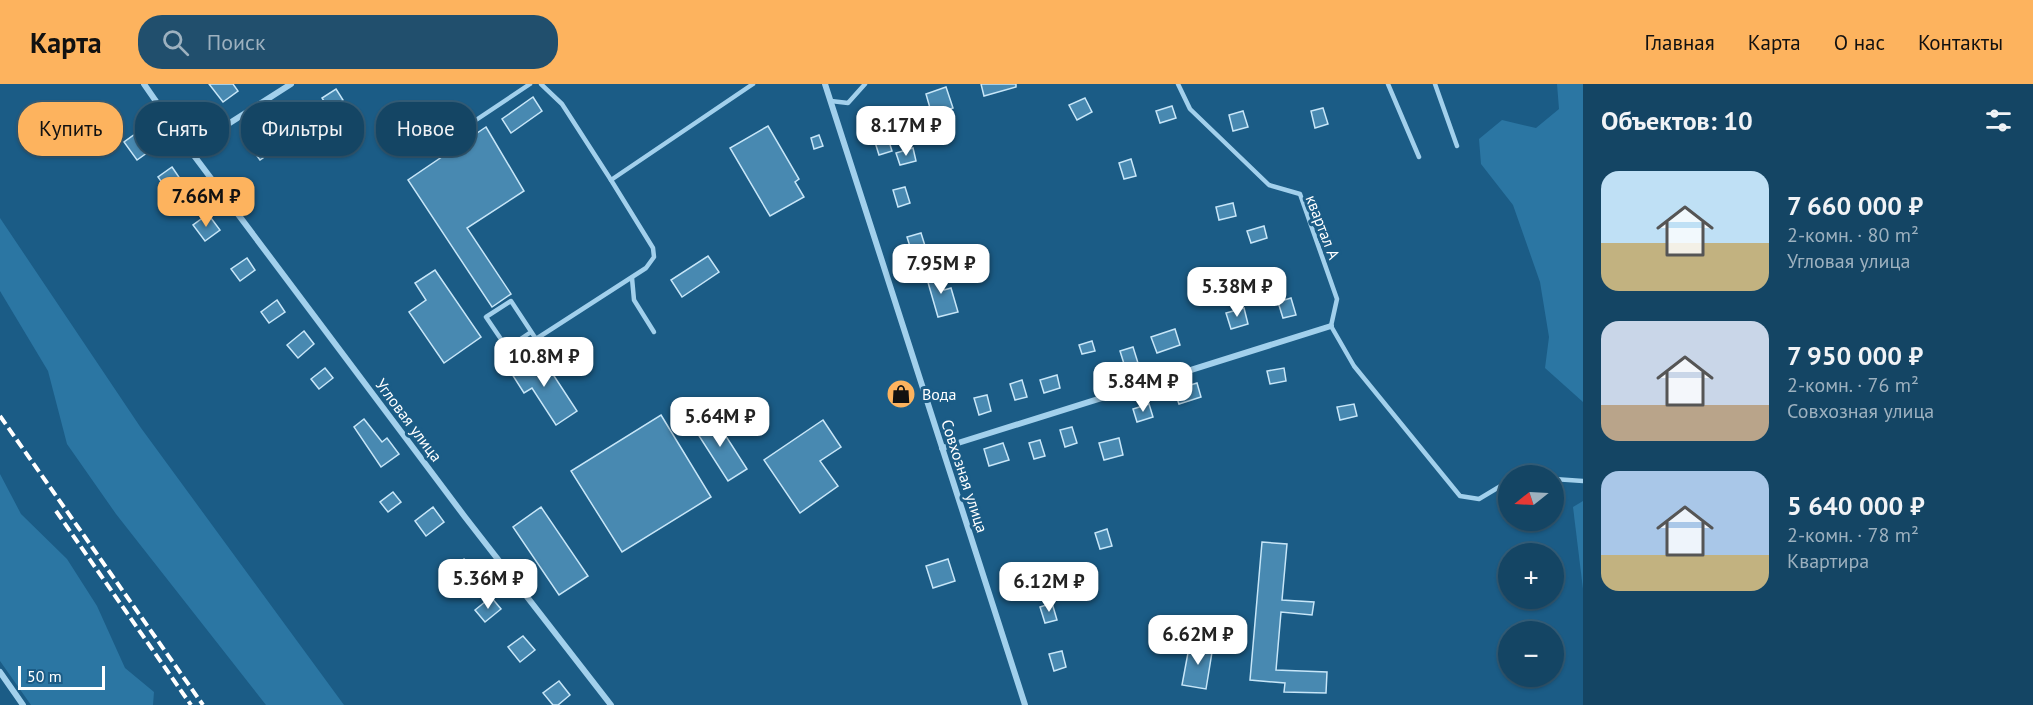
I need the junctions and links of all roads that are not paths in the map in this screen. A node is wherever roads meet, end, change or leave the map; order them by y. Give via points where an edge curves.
1 (144, 84) edge
2 (291, 84) edge
3 (530, 84) edge
4 (541, 84) edge
5 (753, 84) edge
6 (825, 84) edge
7 (865, 84) edge
8 (1178, 84) edge
9 (1388, 84) edge
10 (1435, 84) edge
11 (831, 101) junction
12 (156, 102) edge
13 (476, 120) edge
14 (229, 124) edge
15 (1457, 146) dead end
16 (194, 156) edge
17 (1419, 157) dead end
18 (611, 180) junction
19 (632, 278) junction
20 (1331, 326) junction
21 (531, 332) junction
22 (654, 332) dead end
23 (942, 448) junction
24 (1564, 480) edge
25 (1583, 481) edge
26 (1498, 488) edge
27 (0, 672) edge
28 (23, 705) edge
29 (611, 705) edge
30 (1025, 705) edge

1 - 12 street, Угловая улица
2 - 14 street
3 - 13 lane
4 - 18 lane via 562,104
5 - 18 lane
6 - 11 street, Совхозная улица
7 - 11 lane via 848,103
8 - 20 lane, квартал А via 1190,109 1269,185 1300,194 1337,299
9 - 17 lane
10 - 15 lane
11 - 23 street, Совхозная улица
16 - 29 street, Угловая улица
18 - 19 lane via 653,248 652,263
19 - 21 lane via 536,339
19 - 22 lane via 634,300
20 - 23 street
20 - 26 lane via 1354,366 1460,496 1479,499
21 - 21 lane via 511,301 486,317 507,348
23 - 30 street, Совхозная улица
24 - 25 lane
27 - 28 street

